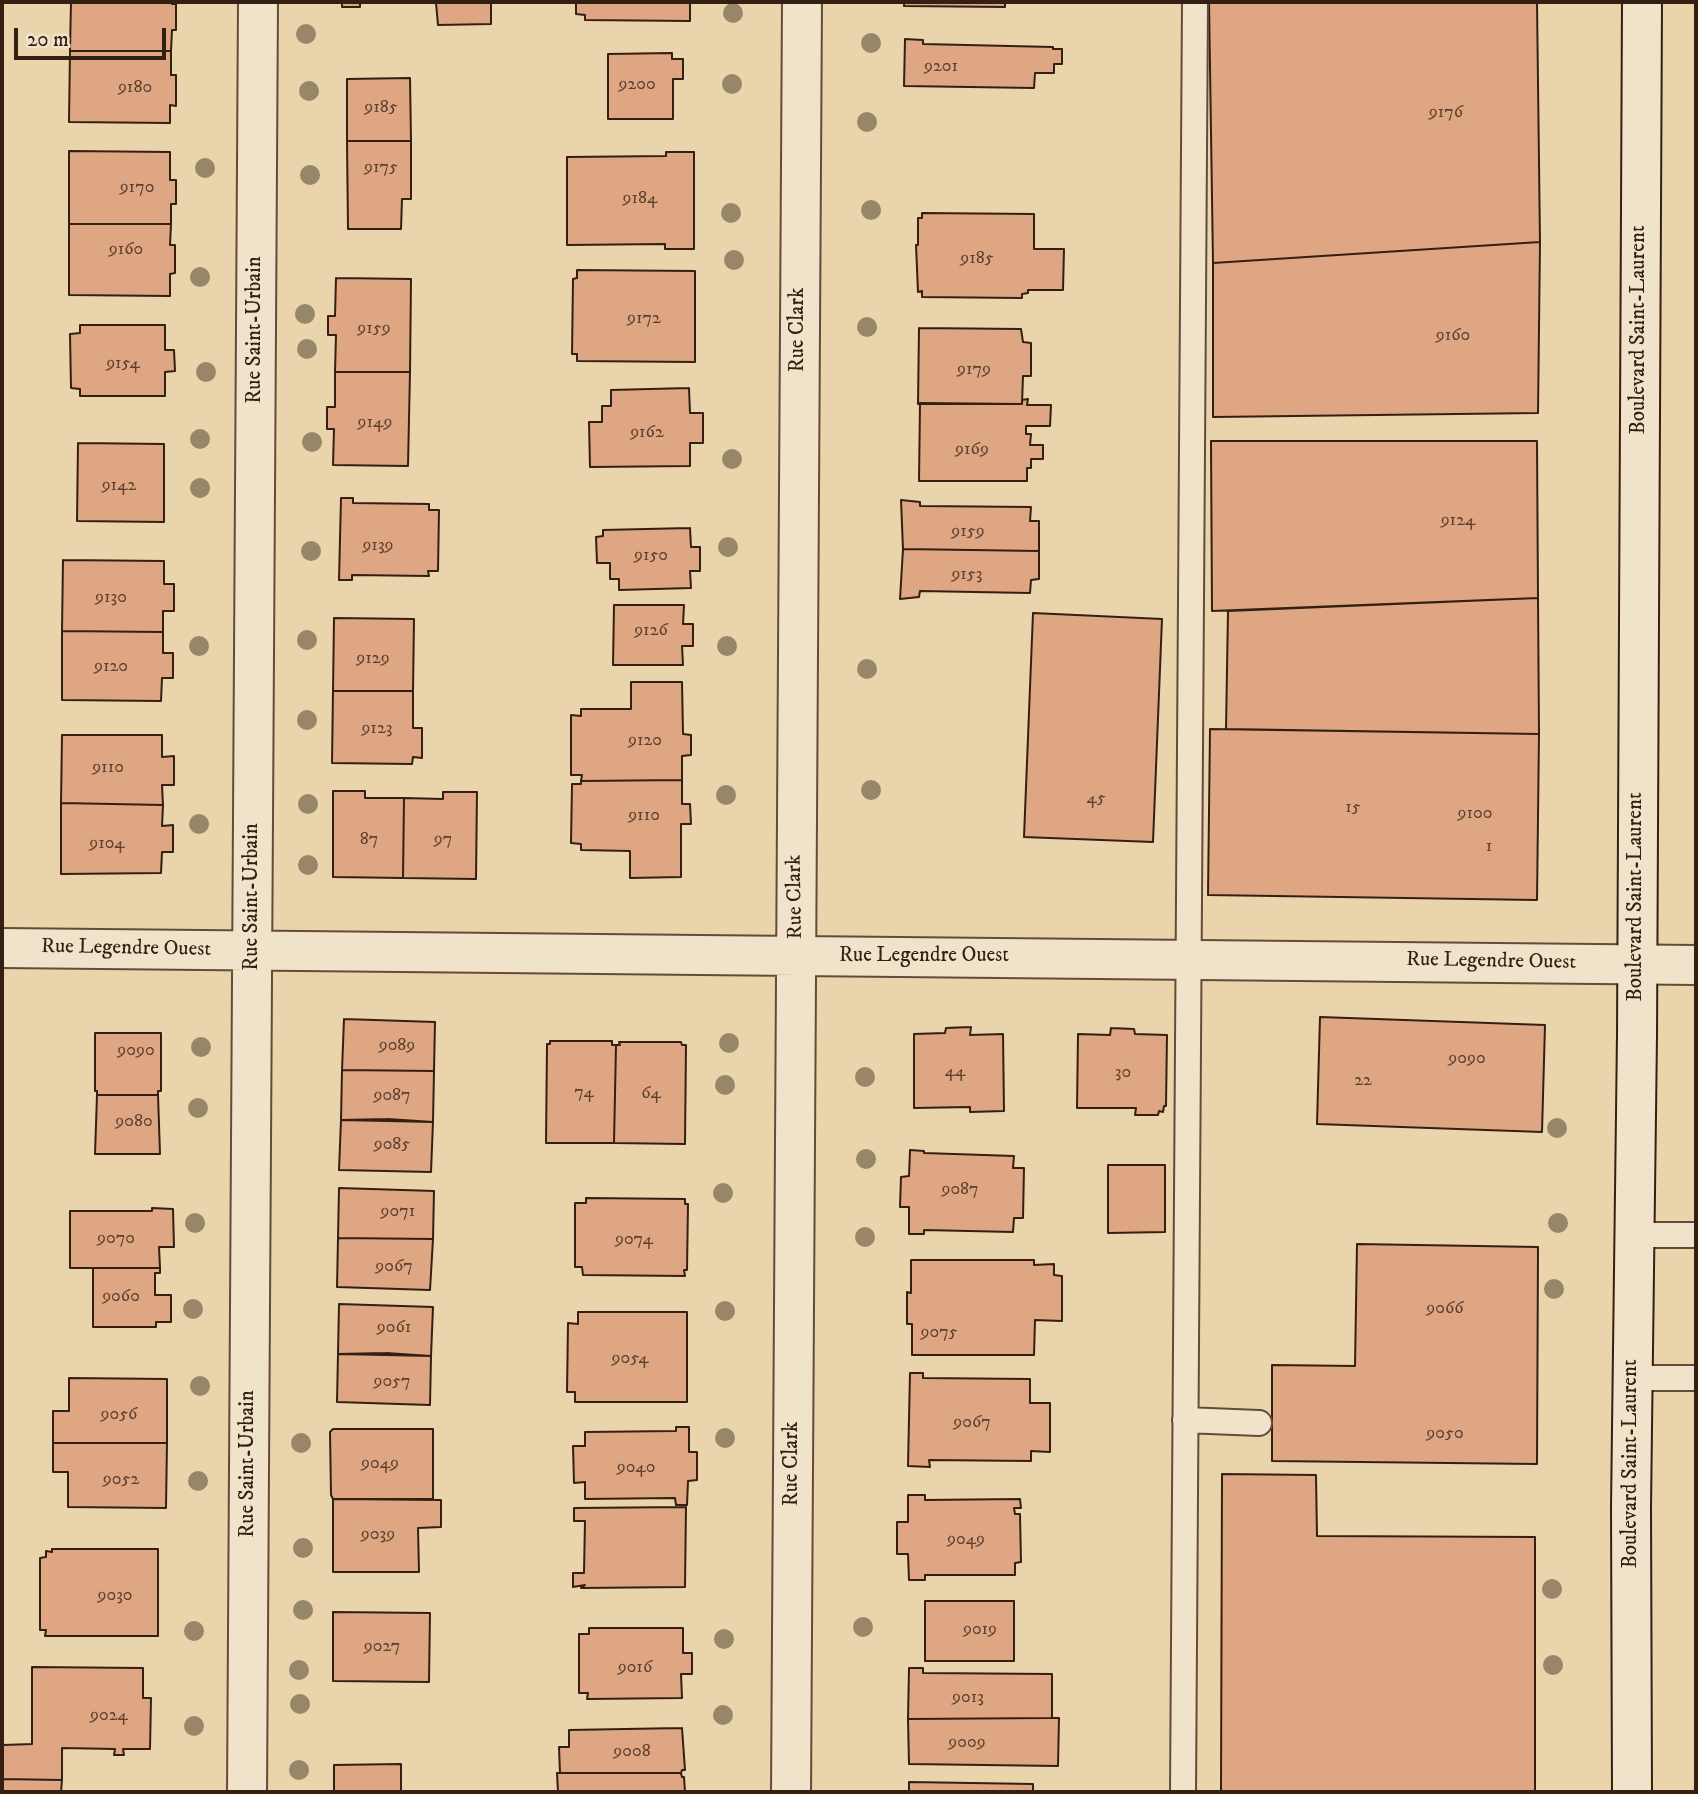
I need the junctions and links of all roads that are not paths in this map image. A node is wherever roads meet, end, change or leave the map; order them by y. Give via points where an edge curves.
1 (258, 2) edge
2 (802, 2) edge
3 (1195, 2) edge
4 (1642, 2) edge
5 (2, 948) edge
6 (253, 951) junction
7 (797, 956) junction
8 (1187, 959) junction
9 (1636, 965) junction
10 (1696, 965) edge
11 (1635, 1235) junction
12 (1696, 1235) edge
13 (1633, 1378) junction
14 (1696, 1378) edge
15 (1185, 1420) junction
16 (1259, 1423) dead end
17 (247, 1792) edge
18 (791, 1792) edge
19 (1183, 1792) edge
20 (1632, 1792) edge

1 - 6 street, Rue Saint-Urbain
2 - 7 street, Rue Clark
3 - 8 lane
4 - 9 street, Boulevard Saint-Laurent
5 - 6 street, Rue Legendre Ouest
6 - 7 street, Rue Legendre Ouest
6 - 17 street, Rue Saint-Urbain
7 - 8 street, Rue Legendre Ouest
7 - 18 street, Rue Clark
8 - 9 street, Rue Legendre Ouest
8 - 15 lane
9 - 10 street, Rue Legendre Ouest
9 - 11 street, Boulevard Saint-Laurent
11 - 12 lane
11 - 13 street, Boulevard Saint-Laurent
13 - 14 lane
13 - 20 street, Boulevard Saint-Laurent
15 - 16 lane
15 - 19 lane

